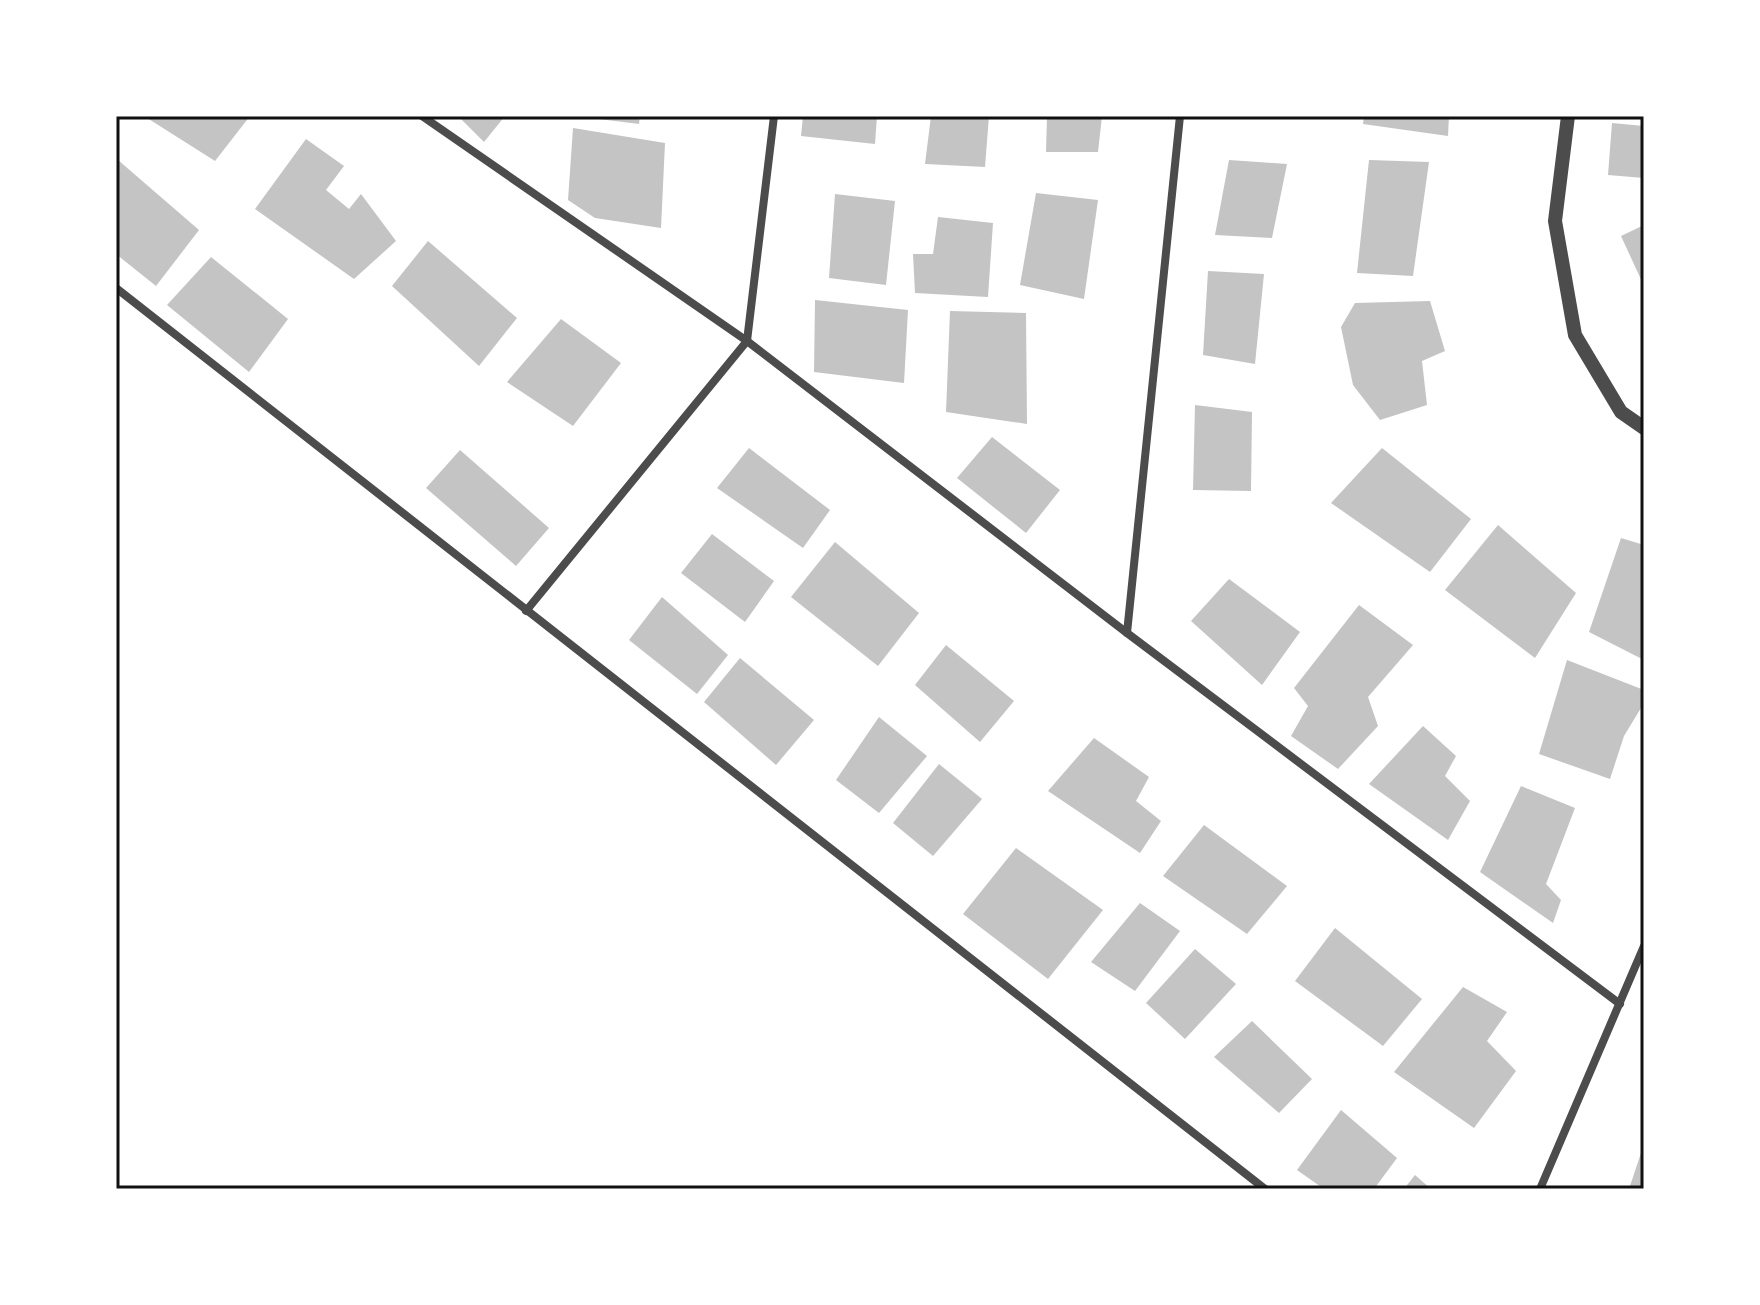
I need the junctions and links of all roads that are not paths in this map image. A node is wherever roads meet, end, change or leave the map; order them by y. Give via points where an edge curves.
1 (422, 116) edge
2 (774, 116) edge
3 (1180, 116) edge
4 (1568, 116) edge
5 (116, 288) edge
6 (747, 341) junction
7 (1644, 428) edge
8 (526, 611) junction
9 (1127, 633) junction
10 (1644, 946) edge
11 (1620, 1004) junction
12 (1265, 1189) edge
13 (1540, 1189) edge

1 - 6 street
2 - 6 street
3 - 9 street
4 - 7 street via 1555,221 1575,335 1621,412
5 - 8 street
6 - 8 street
6 - 9 street
8 - 12 street
9 - 11 street
10 - 11 street
11 - 13 street

